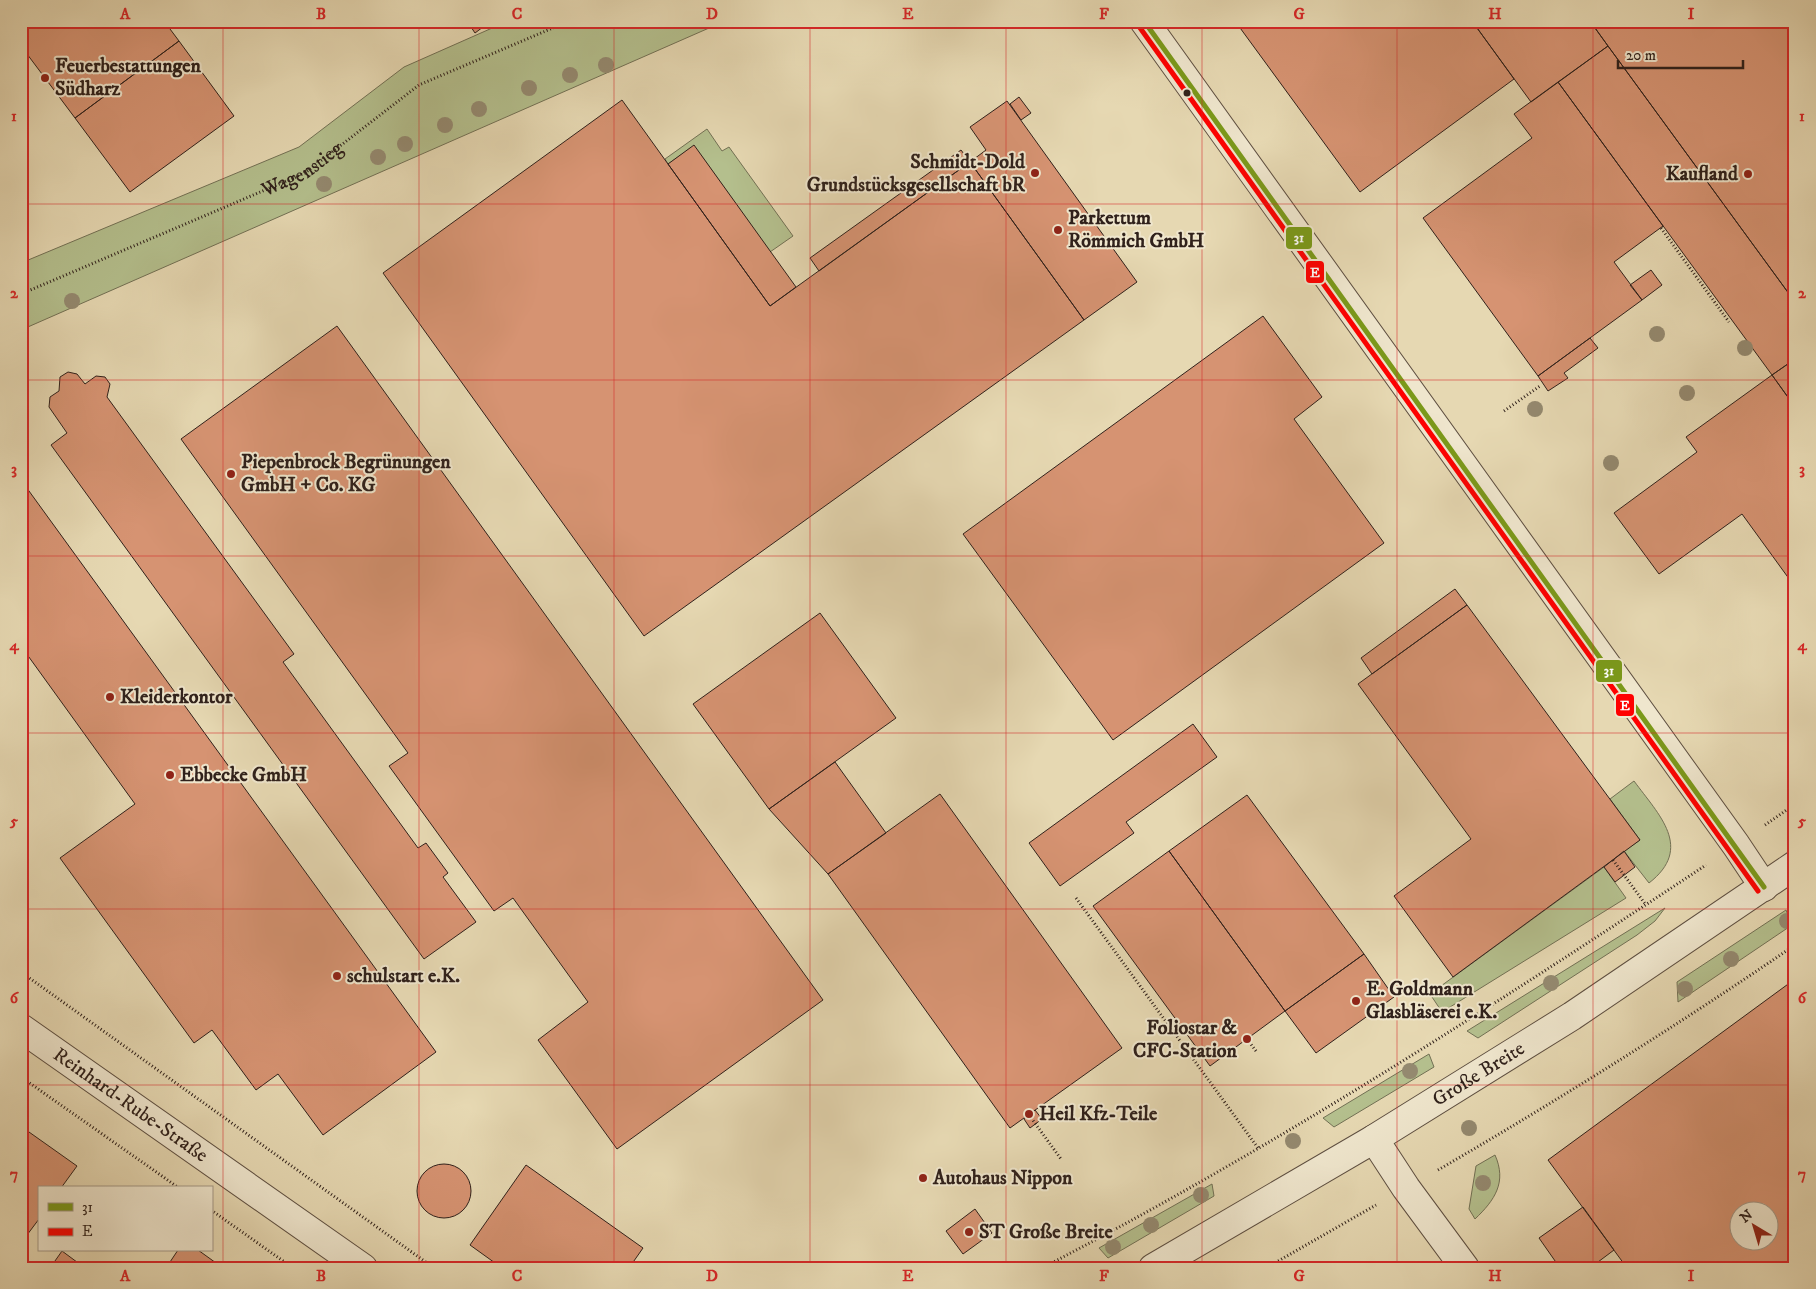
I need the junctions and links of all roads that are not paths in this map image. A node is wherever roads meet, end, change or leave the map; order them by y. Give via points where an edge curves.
1 (1144, 21) edge
2 (1795, 865) edge
3 (1764, 887) junction
4 (21, 1028) edge
5 (1374, 1140) junction
6 (363, 1268) edge
7 (1153, 1268) edge
8 (1465, 1268) edge

1 - 3 street
2 - 3 street, Große Breite
3 - 5 street, Große Breite via 1572,1016
4 - 6 street, Reinhard-Rube-Straße
5 - 7 street, Große Breite
5 - 8 street

